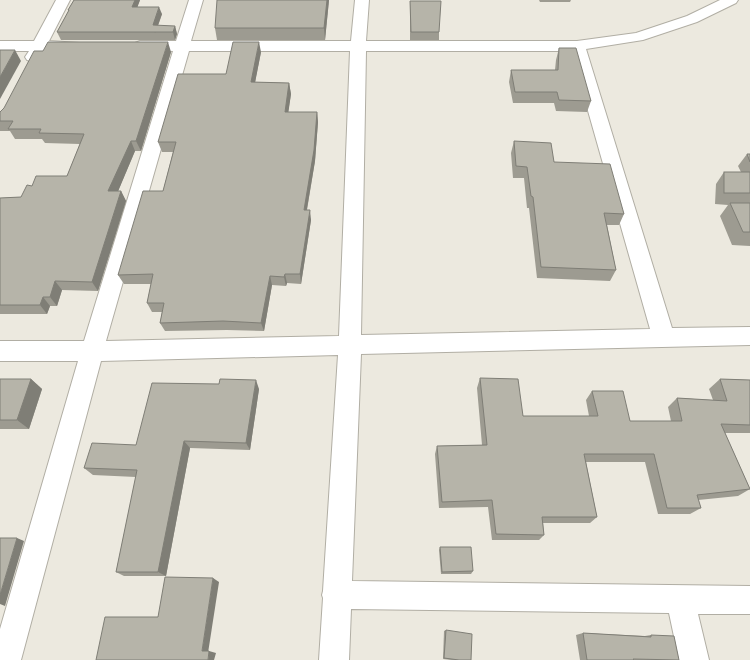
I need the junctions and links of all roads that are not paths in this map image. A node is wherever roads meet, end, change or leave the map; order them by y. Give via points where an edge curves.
1 (63, 0) edge
2 (196, 0) edge
3 (362, 0) edge
4 (726, 1) edge
5 (183, 45) junction
6 (0, 46) edge
7 (38, 46) junction
8 (92, 46) edge
9 (122, 46) edge
10 (358, 46) junction
11 (577, 46) junction
12 (24, 72) edge
13 (750, 336) edge
14 (664, 338) junction
15 (350, 345) junction
16 (0, 351) edge
17 (92, 351) junction
18 (336, 595) junction
19 (680, 599) junction
20 (750, 600) edge
21 (6, 660) edge
22 (334, 660) edge
23 (694, 660) edge

1 - 7 street
2 - 5 street
3 - 10 street
4 - 11 street via 692,19 638,36
5 - 9 street
5 - 10 street
5 - 17 street
6 - 7 street
7 - 8 street
7 - 12 street
10 - 11 street
10 - 15 street
11 - 14 street
13 - 14 street
14 - 15 street
15 - 17 street
15 - 18 street
16 - 17 street
17 - 21 street
18 - 19 street
18 - 22 street
19 - 20 street
19 - 23 street

